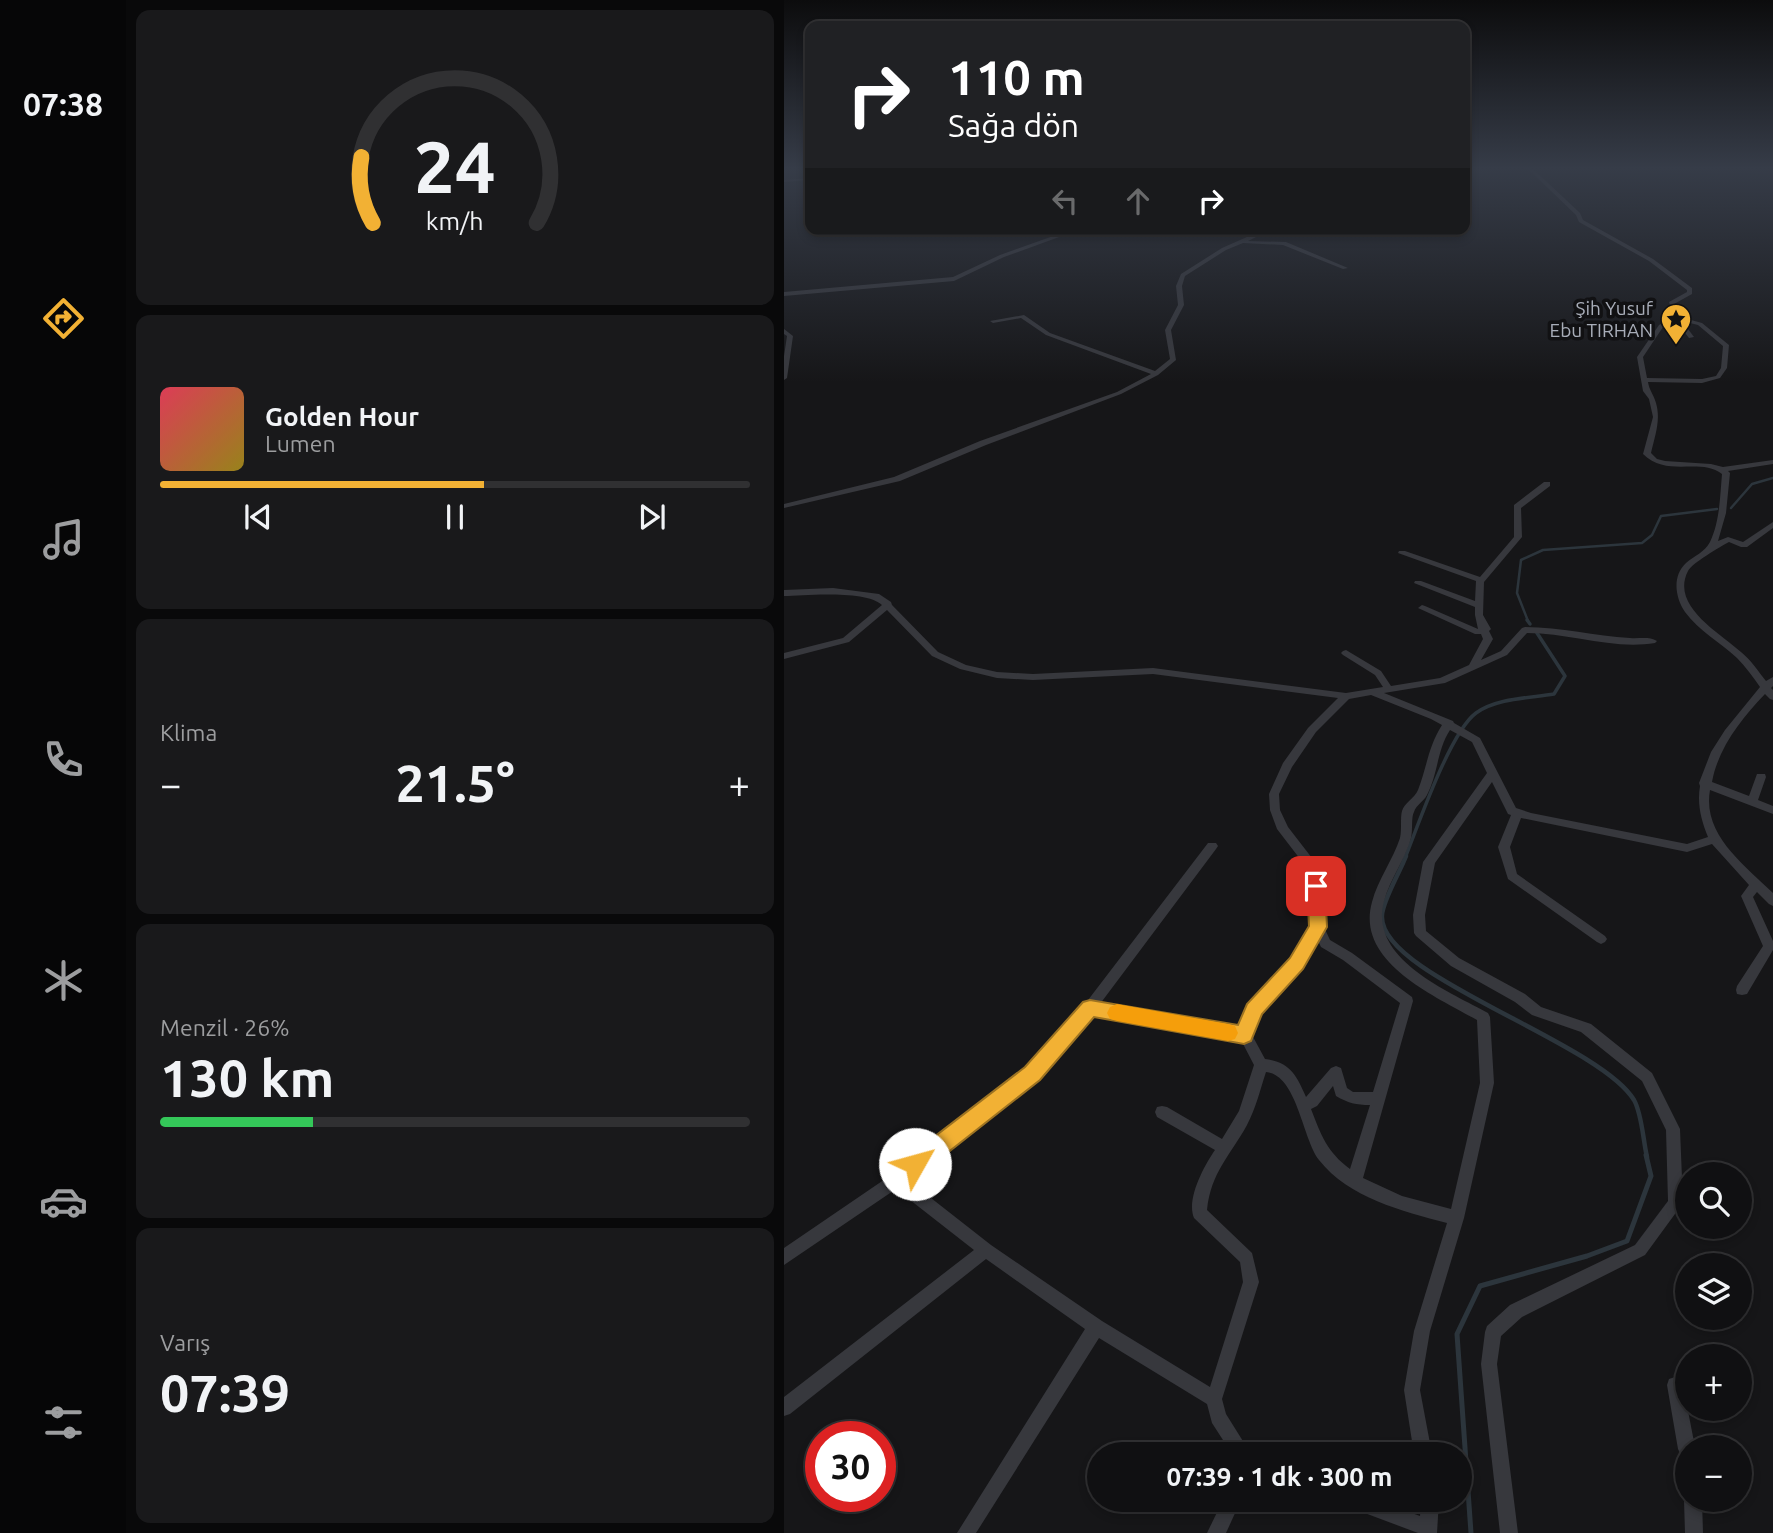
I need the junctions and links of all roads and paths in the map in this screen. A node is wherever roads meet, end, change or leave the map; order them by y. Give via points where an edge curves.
1 (1052, 239) edge
2 (1247, 239) edge
3 (1616, 239) edge
4 (1238, 242) junction
5 (1345, 268) dead end
6 (784, 294) edge
7 (1677, 318) junction
8 (993, 321) dead end
9 (784, 331) edge
10 (1048, 334) junction
11 (1690, 337) dead end
12 (1033, 338) dead end
13 (1156, 374) junction
14 (784, 378) edge
15 (1646, 380) junction
16 (1773, 462) edge
17 (1724, 469) junction
18 (1548, 484) dead end
19 (784, 506) edge
20 (1773, 524) edge
21 (1709, 550) junction
22 (1402, 553) dead end
23 (1481, 580) junction
24 (1418, 583) dead end
25 (784, 593) edge
26 (888, 604) junction
27 (1480, 606) junction
28 (1422, 608) dead end
29 (1486, 629) junction
30 (1652, 641) dead end
31 (1346, 653) dead end
32 (784, 656) edge
33 (1473, 666) junction
34 (1388, 688) junction
35 (1770, 688) edge
36 (1372, 692) junction
37 (1346, 696) junction
38 (1452, 725) junction
39 (1492, 774) junction
40 (1761, 777) dead end
41 (1704, 783) junction
42 (1752, 802) junction
43 (1773, 810) edge
44 (1517, 813) junction
45 (1714, 839) junction
46 (1212, 846) dead end
47 (1757, 884) junction
48 (1773, 901) edge
49 (1318, 927) junction
50 (1601, 939) dead end
51 (1742, 990) dead end
52 (1090, 1008) junction
53 (1244, 1035) junction
54 (1261, 1065) junction
55 (1378, 1099) junction
56 (1302, 1104) junction
57 (1162, 1112) dead end
58 (1223, 1147) junction
59 (896, 1180) junction
60 (1354, 1182) junction
61 (1456, 1218) junction
62 (986, 1250) junction
63 (784, 1257) edge
64 (1096, 1327) junction
65 (1214, 1399) junction
66 (784, 1408) edge
67 (1234, 1442) edge
68 (1421, 1442) edge
69 (1226, 1512) edge
70 (1382, 1512) edge
71 (1429, 1512) edge
72 (1693, 1512) edge
73 (1427, 1530) edge
74 (966, 1533) edge
75 (1216, 1533) edge
76 (1509, 1533) edge
77 (1694, 1533) edge

1 - 6 street via 954,279
2 - 4 street
3 - 7 street via 1664,266 1690,289 1671,303
4 - 5 street via 1272,240
4 - 13 street via 1183,275 1181,305 1168,330 1173,360
7 - 11 street
7 - 15 street via 1661,326 1640,357
7 - 15 street via 1700,324 1726,345 1724,368 1718,377 1702,381
8 - 10 street via 1022,316
9 - 14 street via 790,336
10 - 12 street
10 - 13 street
13 - 19 street via 1092,405 897,479
15 - 17 street via 1656,417 1647,454 1650,459
16 - 17 street
17 - 21 street via 1724,512
18 - 23 street via 1517,507 1518,537
20 - 21 street via 1744,545 1728,539
21 - 35 street via 1686,567 1681,578 1683,601 1698,622
22 - 23 street
23 - 27 street
24 - 27 street
25 - 26 street via 860,592
26 - 32 street via 846,640
26 - 37 street via 934,654 997,675 1153,671
27 - 29 street
28 - 29 street via 1478,632
29 - 33 street via 1486,646
30 - 33 street via 1617,642 1545,629 1525,630 1504,653
31 - 34 street via 1378,673
33 - 34 street via 1442,681
34 - 36 street
35 - 41 street via 1718,748
36 - 37 street
36 - 38 street
37 - 49 street via 1312,730 1286,766 1274,794 1283,829 1316,871
38 - 39 street via 1476,740
38 - 61 street via 1438,740 1422,794 1407,811 1410,831 1382,885 1375,920 1379,940 1404,972 1483,1017 1487,1083
39 - 44 street via 1504,800
39 - 76 street via 1429,862 1420,933 1454,962 1536,1011 1586,1028 1647,1077 1674,1129 1676,1203 1640,1250 1516,1311 1493,1332 1489,1363
40 - 42 street
41 - 42 street
41 - 45 street via 1702,806
42 - 43 street
44 - 45 street via 1687,848
44 - 50 street via 1504,847 1512,876
45 - 47 street
46 - 52 street
47 - 48 street
47 - 51 street via 1747,896 1769,946
49 - 53 street via 1296,964 1254,1010
49 - 55 street via 1325,943 1354,958 1407,1001
52 - 53 street
52 - 59 street via 1032,1074
53 - 54 street
54 - 56 street via 1279,1068 1291,1079
54 - 58 street via 1242,1118
55 - 56 street via 1351,1098 1341,1092 1336,1072 1312,1102
55 - 60 street
56 - 60 street via 1323,1154
57 - 58 street
58 - 65 street via 1200,1190 1199,1213 1247,1258 1251,1282
59 - 62 street
59 - 63 street
60 - 61 street via 1390,1200
61 - 68 street via 1422,1331 1412,1390
62 - 64 street
62 - 66 street
64 - 65 street
64 - 74 street
65 - 67 street via 1218,1417
69 - 75 street
70 - 73 street
71 - 73 street
72 - 77 street

